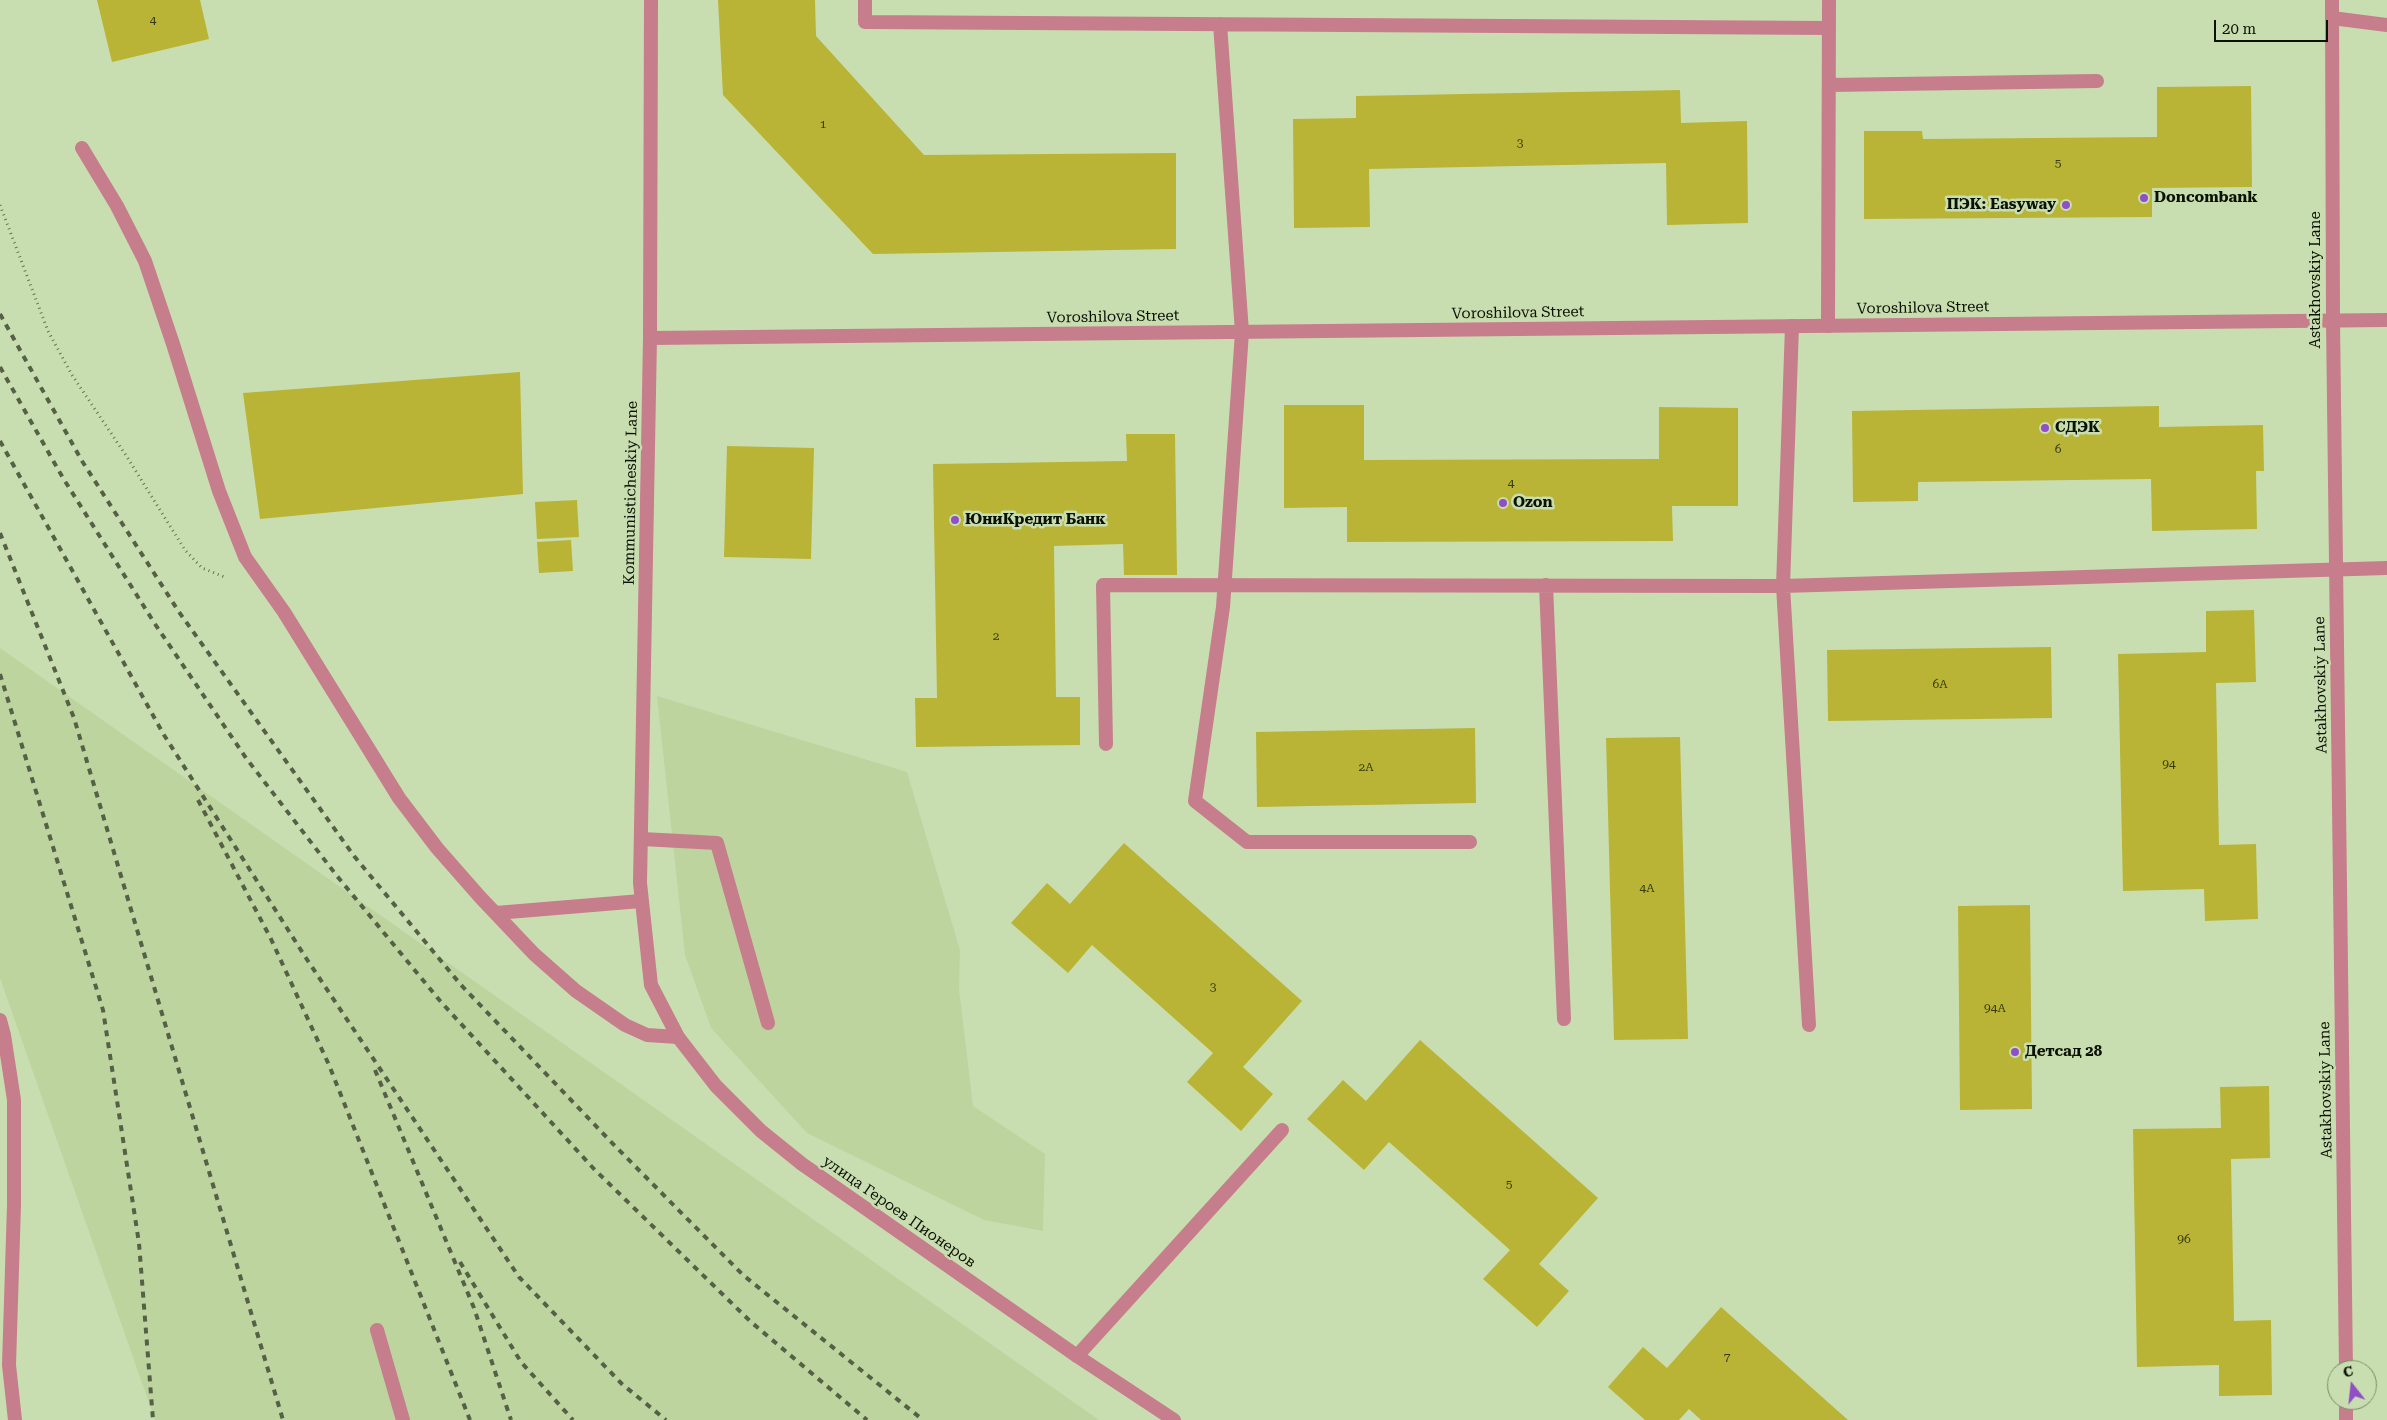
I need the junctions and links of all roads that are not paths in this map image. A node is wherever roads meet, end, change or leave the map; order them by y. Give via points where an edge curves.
1 (651, 0) edge
2 (865, 0) edge
3 (1829, 0) edge
4 (2332, 0) edge
5 (2332, 18) junction
6 (1220, 24) junction
7 (2387, 25) edge
8 (1829, 28) junction
9 (2097, 81) dead end
10 (1829, 85) junction
11 (82, 148) dead end
12 (2387, 320) edge
13 (2332, 321) junction
14 (1792, 326) junction
15 (1828, 326) junction
16 (1242, 332) junction
17 (650, 338) junction
18 (2335, 568) junction
19 (2387, 568) edge
20 (1225, 585) junction
21 (1546, 585) junction
22 (1783, 586) junction
23 (1106, 744) dead end
24 (642, 839) junction
25 (1470, 842) dead end
26 (641, 901) junction
27 (496, 913) junction
28 (651, 985) joint
29 (1564, 1019) dead end
30 (0, 1020) edge
31 (768, 1023) dead end
32 (1809, 1025) dead end
33 (678, 1037) junction
34 (1282, 1130) dead end
35 (377, 1330) dead end
36 (1077, 1356) junction
37 (2346, 1360) edge
38 (15, 1420) edge
39 (403, 1420) edge
40 (1174, 1420) edge

1 - 17 street, Kommunisticheskiy Lane
2 - 6 street via 865,22
3 - 8 street
4 - 5 street, Astakhovskiy Lane
5 - 7 street
5 - 13 street, Astakhovskiy Lane
6 - 8 street
6 - 16 street
8 - 10 street
9 - 10 street
10 - 15 street
11 - 27 street via 117,206 144,261 219,491 245,557 284,612 399,798 437,848
12 - 13 street, Voroshilova Street
13 - 15 street, Voroshilova Street
13 - 18 street, Astakhovskiy Lane
14 - 15 street, Voroshilova Street
14 - 16 street, Voroshilova Street
14 - 22 street
16 - 17 street, Voroshilova Street
16 - 20 street
17 - 24 street, Kommunisticheskiy Lane
18 - 19 street
18 - 22 street
18 - 37 street, Astakhovskiy Lane
20 - 21 street
20 - 23 street via 1103,585
20 - 25 street via 1195,801 1246,842
21 - 22 street
21 - 29 street
22 - 32 street
24 - 26 street, Kommunisticheskiy Lane
24 - 31 street via 717,844
26 - 27 street
26 - 28 street, Kommunisticheskiy Lane
27 - 33 street via 534,954 576,991 625,1025 647,1035
28 - 33 street, улица Героев Пионеров
30 - 38 street via 14,1100 9,1365
33 - 36 street, улица Героев Пионеров via 716,1086 761,1131 802,1164
34 - 36 street
35 - 39 street
36 - 40 street, улица Героев Пионеров

